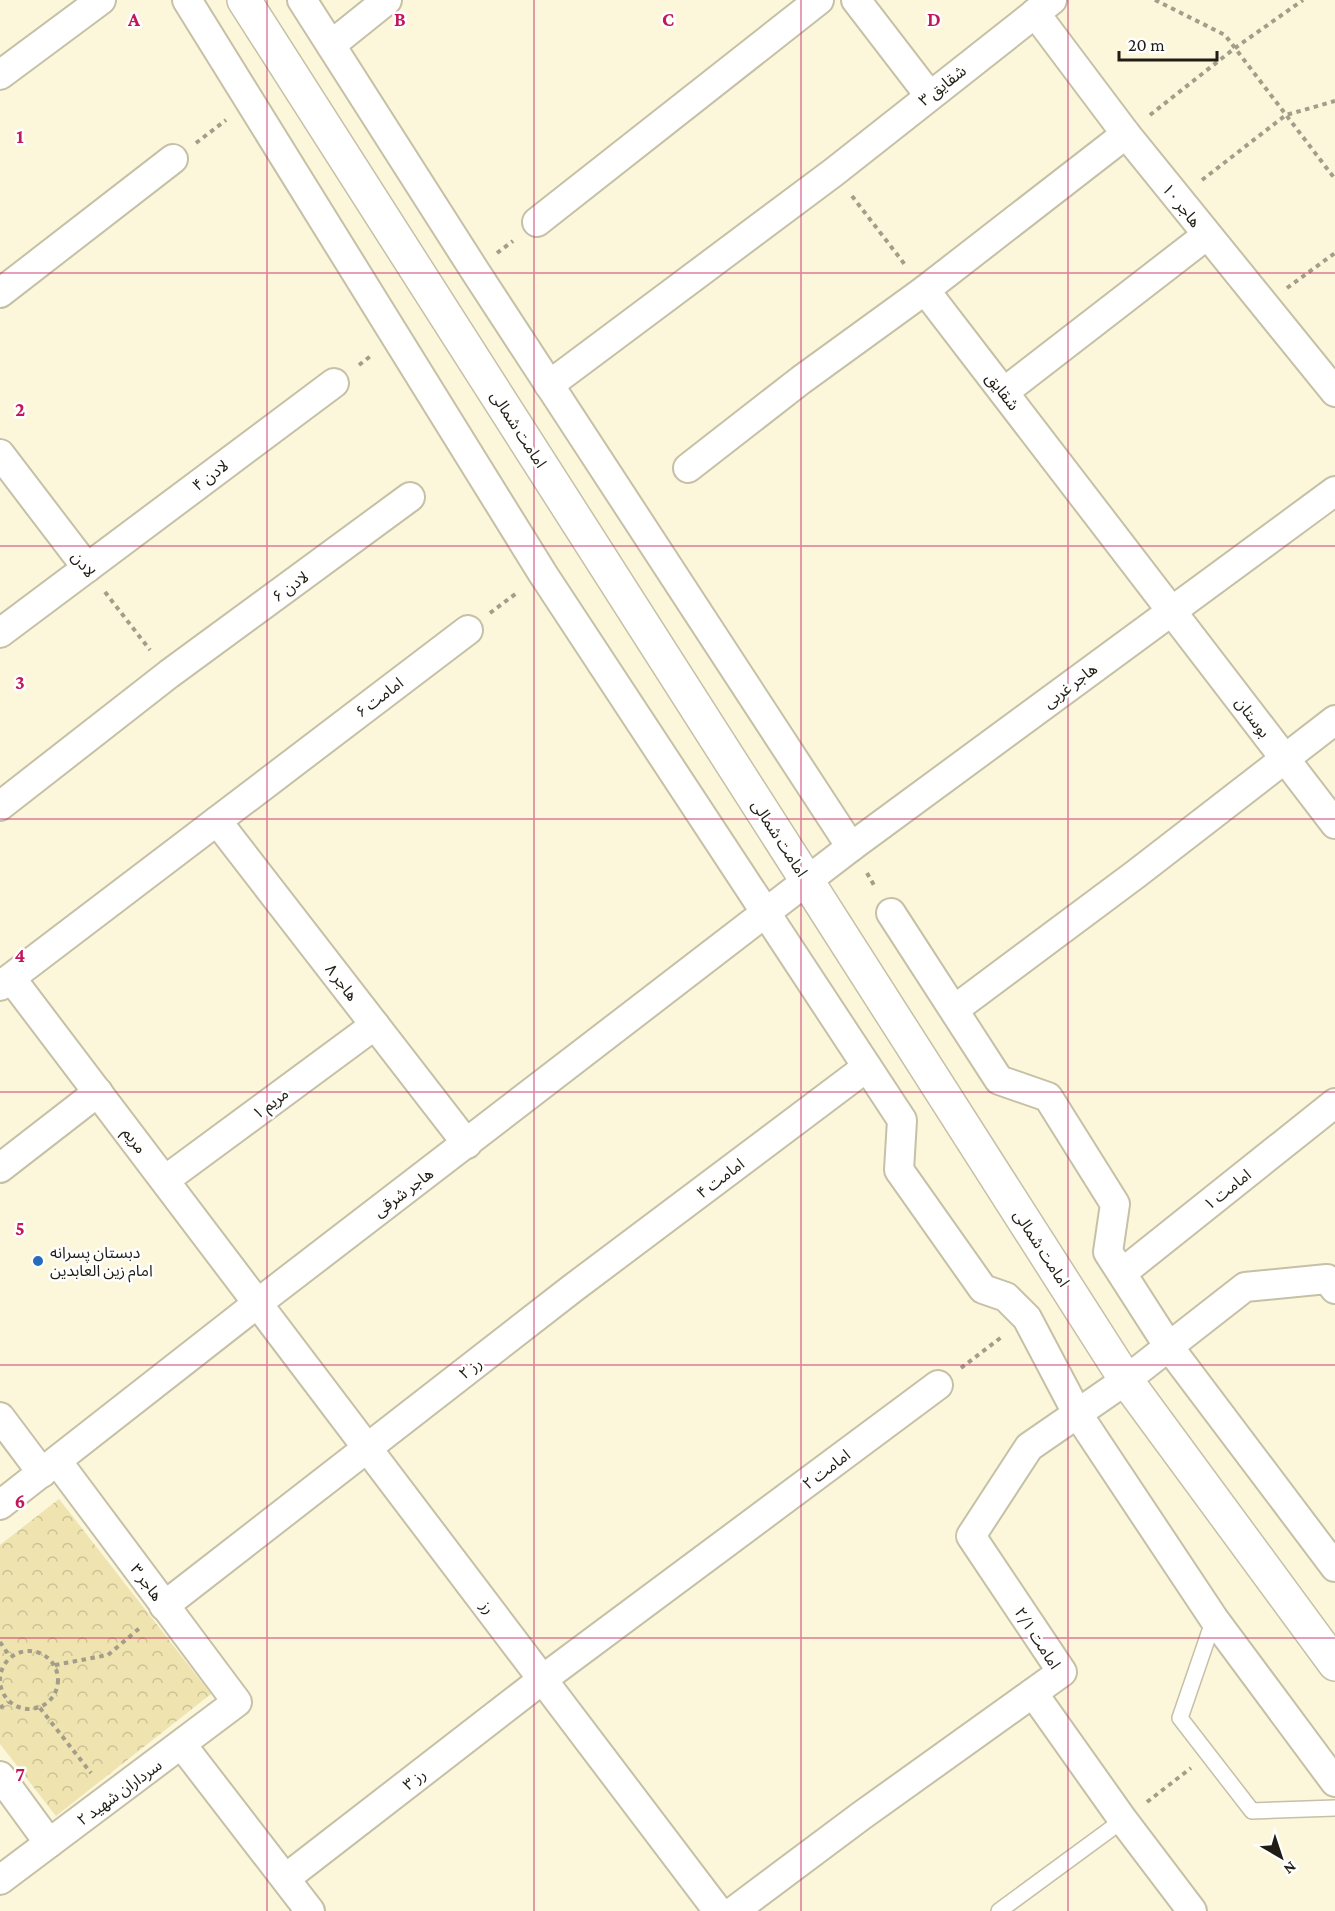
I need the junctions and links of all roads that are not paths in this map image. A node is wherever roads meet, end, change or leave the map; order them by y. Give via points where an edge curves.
1 (101, 0) edge
2 (187, 0) edge
3 (244, 0) edge
4 (302, 0) edge
5 (387, 0) edge
6 (819, 0) edge
7 (856, 0) edge
8 (1043, 7) edge
9 (332, 45) junction
10 (0, 75) edge
11 (929, 95) junction
12 (1126, 134) junction
13 (173, 159) road end
14 (537, 222) road end
15 (1207, 236) junction
16 (925, 290) junction
17 (0, 293) edge
18 (334, 383) road end
19 (549, 385) junction
20 (1004, 392) junction
21 (1335, 392) edge
22 (0, 454) edge
23 (688, 468) dead end
24 (1335, 491) edge
25 (410, 497) dead end
26 (87, 568) junction
27 (1172, 609) junction
28 (468, 630) road end
29 (0, 633) edge
30 (1335, 720) edge
31 (1286, 759) junction
32 (0, 806) edge
33 (217, 821) junction
34 (1335, 824) edge
35 (851, 847) junction
36 (807, 880) junction
37 (767, 912) junction
38 (891, 913) road end
39 (6, 982) edge
40 (955, 1009) junction
41 (375, 1025) junction
42 (867, 1067) junction
43 (98, 1092) junction
44 (1334, 1104) edge
45 (467, 1144) junction
46 (0, 1168) edge
47 (165, 1180) junction
48 (1122, 1273) junction
49 (573, 1288) joint
50 (1335, 1289) edge
51 (258, 1303) junction
52 (1169, 1347) junction
53 (1126, 1380) junction
54 (938, 1385) road end
55 (1077, 1413) junction
56 (0, 1417) edge
57 (368, 1448) junction
58 (50, 1467) junction
59 (0, 1505) edge
60 (1330, 1552) edge
61 (164, 1606) junction
62 (1214, 1620) junction
63 (1335, 1664) edge
64 (543, 1679) junction
65 (1033, 1693) junction
66 (237, 1702) joint
67 (182, 1745) junction
68 (0, 1776) edge
69 (1335, 1782) edge
70 (1335, 1808) edge
71 (1123, 1820) junction
72 (49, 1843) junction
73 (286, 1878) junction
74 (0, 1880) edge
75 (310, 1911) edge
76 (718, 1911) edge
77 (734, 1911) edge
78 (999, 1911) edge
79 (1192, 1911) edge

1 - 10 street
2 - 37 street via 468,457
3 - 36 main road, امامت شمالی
4 - 9 street
5 - 9 street
6 - 14 street
7 - 11 street
8 - 11 street, شقایق ۳
8 - 12 street, هاجر ۱۰
9 - 19 street
11 - 19 street, شقایق ۳ via 834,172
12 - 15 street, هاجر ۱۰
12 - 16 street
13 - 17 street
15 - 20 street
15 - 21 street, هاجر ۱۰
16 - 20 street, شقایق
16 - 23 street
18 - 26 street, لادن ۴
19 - 35 street
20 - 27 street, شقایق
22 - 26 street, لادن
24 - 27 street, هاجر غربی
25 - 32 street, لادن ۶ via 169,674
26 - 29 street, لادن ۴
27 - 31 street, بوستان
27 - 35 street, هاجر غربی
28 - 33 street, امامت ۶
30 - 31 street
31 - 34 street, بوستان
31 - 40 street
33 - 39 street, امامت ۶
33 - 41 street, هاجر ۸
35 - 36 street, هاجر غربی
36 - 37 street, هاجر شرقی
36 - 53 main road, امامت شمالی
37 - 42 street
37 - 45 street, هاجر شرقی
38 - 40 street
39 - 43 street, مریم
40 - 48 street via 999,1080 1048,1096 1115,1204 1108,1252
41 - 45 street, هاجر ۸
41 - 47 street, مریم ۱
42 - 49 street, امامت ۴
42 - 55 street via 902,1120 899,1170 983,1289 1006,1297 1027,1317
43 - 46 street
43 - 47 street, مریم
44 - 48 street, امامت ۱
45 - 51 street, هاجر شرقی
47 - 51 street, مریم
48 - 52 street
49 - 57 street, رز ۲
50 - 52 street via 1327,1279 1245,1287
51 - 57 street, رز
51 - 58 street, هاجر شرقی
52 - 53 street
52 - 60 street
53 - 55 street
53 - 63 main road, امامت شمالی
54 - 64 street, امامت ۲
55 - 62 street
55 - 65 street, امامت ۲/۱ via 1029,1447 971,1536 1062,1672
56 - 58 street, هاجر ۳
57 - 61 street, رز ۲
57 - 64 street, رز
58 - 59 street, هاجر شرقی
58 - 61 street, هاجر ۳
61 - 66 street, هاجر ۳
62 - 69 street
62 - 70 lane via 1180,1718 1252,1811
64 - 73 street, رز ۳
64 - 76 street, رز
65 - 71 street
65 - 77 street, امامت ۲/۱
66 - 67 street, سرداران شهید ۲
67 - 72 street, سرداران شهید ۲
67 - 73 street
68 - 72 street
71 - 78 lane
71 - 79 street
72 - 74 street, سرداران شهید ۲
73 - 75 street

